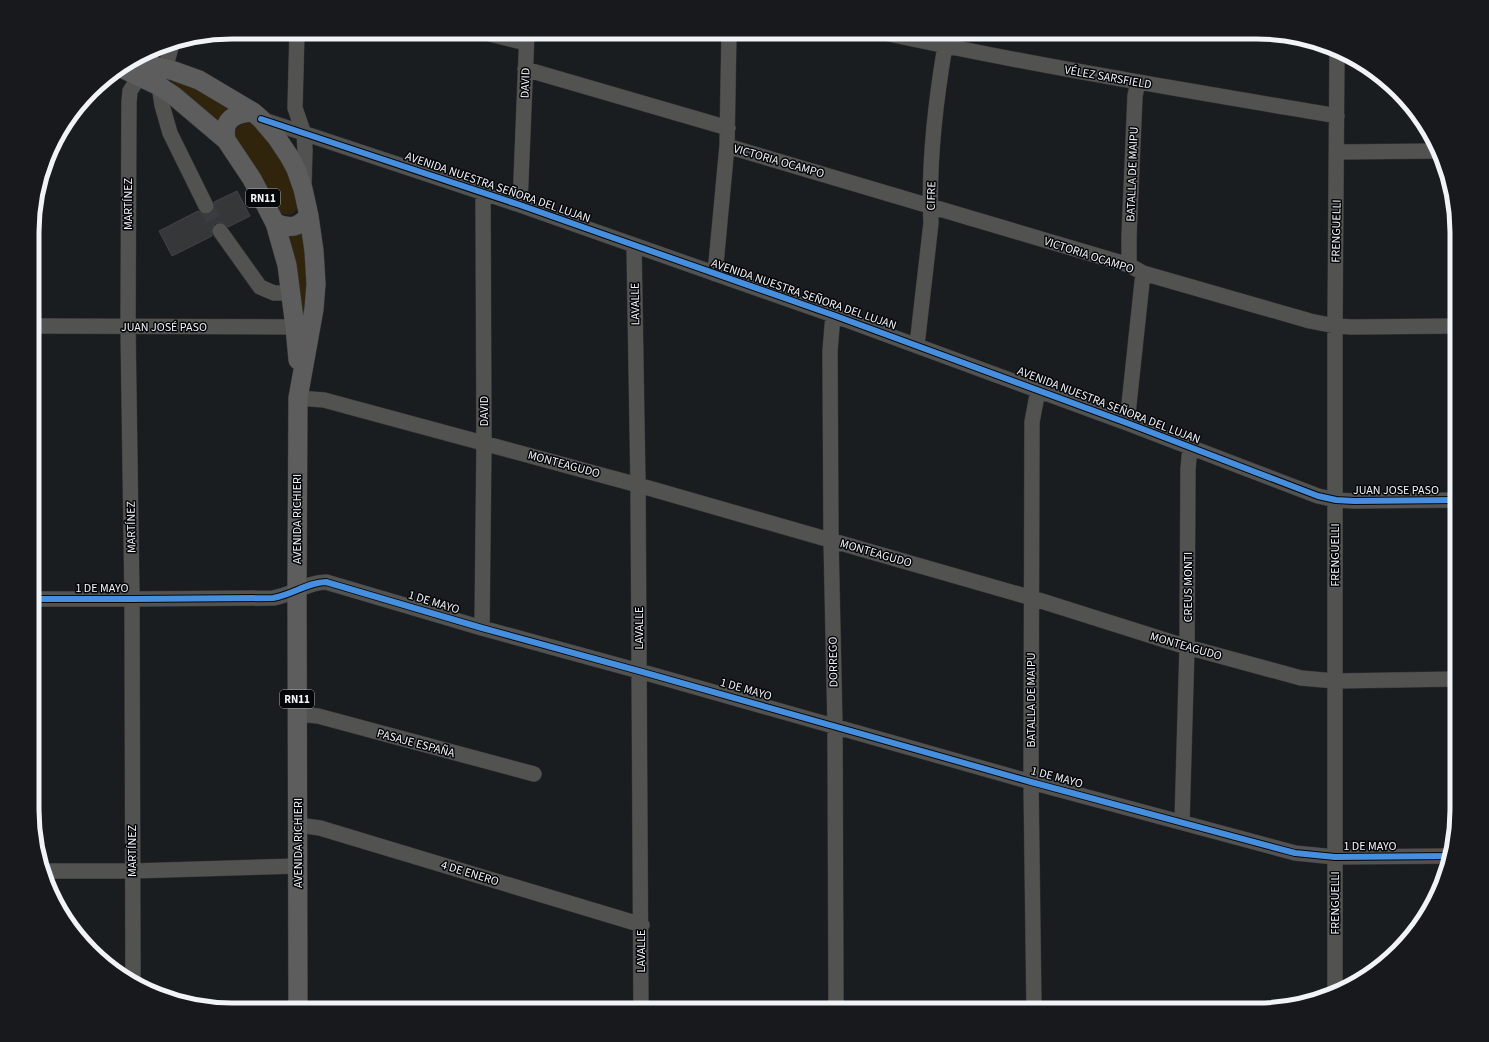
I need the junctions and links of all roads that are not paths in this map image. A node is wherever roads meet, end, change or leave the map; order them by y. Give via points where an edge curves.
1 (296, 39) edge
2 (526, 39) edge
3 (730, 39) edge
4 (912, 39) edge
5 (945, 46) junction
6 (171, 49) edge
7 (1337, 57) edge
8 (136, 69) edge
9 (165, 69) junction
10 (525, 69) junction
11 (1138, 82) junction
12 (159, 86) junction
13 (257, 116) junction
14 (1337, 116) junction
15 (728, 128) junction
16 (304, 134) junction
17 (226, 140) junction
18 (727, 146) junction
19 (1432, 151) edge
20 (1337, 152) junction
21 (304, 189) junction
22 (483, 193) junction
23 (520, 205) junction
24 (206, 206) tunnel mouth
25 (930, 206) junction
26 (309, 216) junction
27 (275, 223) junction
28 (220, 231) tunnel mouth
29 (634, 245) junction
30 (1129, 266) junction
31 (1143, 273) junction
32 (715, 274) junction
33 (291, 293) junction
34 (833, 315) junction
35 (39, 326) edge
36 (1335, 326) junction
37 (1450, 326) edge
38 (128, 327) junction
39 (295, 327) junction
40 (917, 345) junction
41 (1038, 390) junction
42 (299, 394) junction
43 (1128, 423) junction
44 (484, 442) junction
45 (1190, 447) junction
46 (638, 485) junction
47 (1336, 500) junction
48 (1450, 500) edge
49 (831, 540) junction
50 (297, 590) junction
51 (1032, 598) junction
52 (39, 599) edge
53 (132, 599) junction
54 (482, 628) junction
55 (1187, 647) junction
56 (639, 671) junction
57 (1450, 679) edge
58 (1335, 681) junction
59 (298, 714) junction
60 (835, 726) junction
61 (534, 774) dead end
62 (1031, 782) junction
63 (1182, 822) junction
64 (298, 825) junction
65 (1444, 856) edge
66 (1335, 857) junction
67 (298, 866) junction
68 (49, 871) edge
69 (132, 871) junction
70 (642, 925) junction
71 (133, 976) edge
72 (1335, 986) edge
73 (298, 1003) edge
74 (641, 1003) edge
75 (836, 1003) edge
76 (1034, 1003) edge

1 - 16 street, AVENIDA RICHIERI via 295,108
2 - 10 street, DAVID
3 - 15 street
4 - 5 street, VÉLEZ SARSFIELD
5 - 11 street, VÉLEZ SARSFIELD
5 - 25 street, CIFRE via 933,136
6 - 9 street
7 - 14 street, FRENGUELLI
8 - 9 main road, RN11
8 - 12 main road, RN11
8 - 38 street, MARTÍNEZ via 129,102
9 - 13 main road, RN11 via 199,80
10 - 15 street, VICTORIA OCAMPO
10 - 23 street, DAVID
11 - 14 street, VÉLEZ SARSFIELD
11 - 30 street, BATALLA DE MAIPU via 1134,104
12 - 17 main road, RN11
12 - 24 street via 170,133
13 - 16 street, AVENIDA NUESTRA SEÑORA DEL LUJAN
13 - 17 main road via 242,113 231,119 226,126
13 - 21 main road, RN11 via 289,156
14 - 20 street, FRENGUELLI
15 - 18 street
16 - 21 street, AVENIDA RICHIERI
16 - 22 street, AVENIDA NUESTRA SEÑORA DEL LUJAN
17 - 27 main road, RN11 via 252,179
18 - 25 street, VICTORIA OCAMPO
18 - 32 street
19 - 20 street
20 - 36 street, FRENGUELLI
21 - 26 main road, AVENIDA RICHIERI / RN11
22 - 23 street, AVENIDA NUESTRA SEÑORA DEL LUJAN
22 - 44 street, DAVID
23 - 29 street, AVENIDA NUESTRA SEÑORA DEL LUJAN
25 - 30 street, VICTORIA OCAMPO
25 - 40 street, CIFRE via 931,223
26 - 27 main road, RN11 via 302,224 295,226
26 - 42 main road, AVENIDA RICHIERI / RN11 via 316,284
27 - 33 main road, RN11 via 287,265
28 - 33 street via 260,288 274,293
29 - 32 street, AVENIDA NUESTRA SEÑORA DEL LUJAN
29 - 46 street, LAVALLE
30 - 31 street, VICTORIA OCAMPO
31 - 36 street, VICTORIA OCAMPO
31 - 43 street
32 - 34 street, AVENIDA NUESTRA SEÑORA DEL LUJAN
33 - 39 main road, RN11
34 - 40 street, AVENIDA NUESTRA SEÑORA DEL LUJAN
34 - 49 street, DORREGO via 830,351
35 - 38 street, JUAN JOSÉ PASO
36 - 37 street, VICTORIA OCAMPO
36 - 47 street, FRENGUELLI
38 - 39 street, JUAN JOSÉ PASO
38 - 53 street, MARTÍNEZ
39 - 42 main road, RN11
40 - 41 street, AVENIDA NUESTRA SEÑORA DEL LUJAN
41 - 43 street, AVENIDA NUESTRA SEÑORA DEL LUJAN
41 - 51 street, BATALLA DE MAIPU via 1032,422
42 - 44 street, MONTEAGUDO
42 - 50 main road, AVENIDA RICHIERI / RN11
43 - 45 street, AVENIDA NUESTRA SEÑORA DEL LUJAN
44 - 46 street, MONTEAGUDO
44 - 54 street, DAVID
45 - 47 street, AVENIDA NUESTRA SEÑORA DEL LUJAN via 1318,496
45 - 55 street, CREUS MONTI
46 - 49 street, MONTEAGUDO
46 - 56 street, LAVALLE
47 - 48 street, JUAN JOSE PASO
47 - 58 street, FRENGUELLI
49 - 51 street, MONTEAGUDO
49 - 60 street, DORREGO
50 - 53 street, 1 DE MAYO via 273,598
50 - 54 street, 1 DE MAYO via 318,582 326,582
50 - 59 main road, AVENIDA RICHIERI / RN11
51 - 55 street, MONTEAGUDO
51 - 62 street, BATALLA DE MAIPU
52 - 53 street, 1 DE MAYO
53 - 69 street, MARTÍNEZ
54 - 56 street, 1 DE MAYO
55 - 58 street, MONTEAGUDO via 1301,678
55 - 63 street, CREUS MONTI
56 - 60 street, 1 DE MAYO
56 - 70 street, LAVALLE
57 - 58 street, MONTEAGUDO
58 - 66 street, FRENGUELLI
59 - 61 street, PASAJE ESPAÑA via 318,716
59 - 64 main road, AVENIDA RICHIERI / RN11
60 - 62 street, 1 DE MAYO
60 - 75 street, DORREGO
62 - 63 street, 1 DE MAYO
62 - 76 street, BATALLA DE MAIPU
63 - 66 street, 1 DE MAYO via 1295,853
64 - 67 main road, AVENIDA RICHIERI / RN11
64 - 70 street, 4 DE ENERO via 320,828
65 - 66 street, 1 DE MAYO
66 - 72 street, FRENGUELLI
67 - 69 street
67 - 73 main road, AVENIDA RICHIERI / RN11
68 - 69 street
69 - 71 street, MARTÍNEZ
70 - 74 street, LAVALLE

